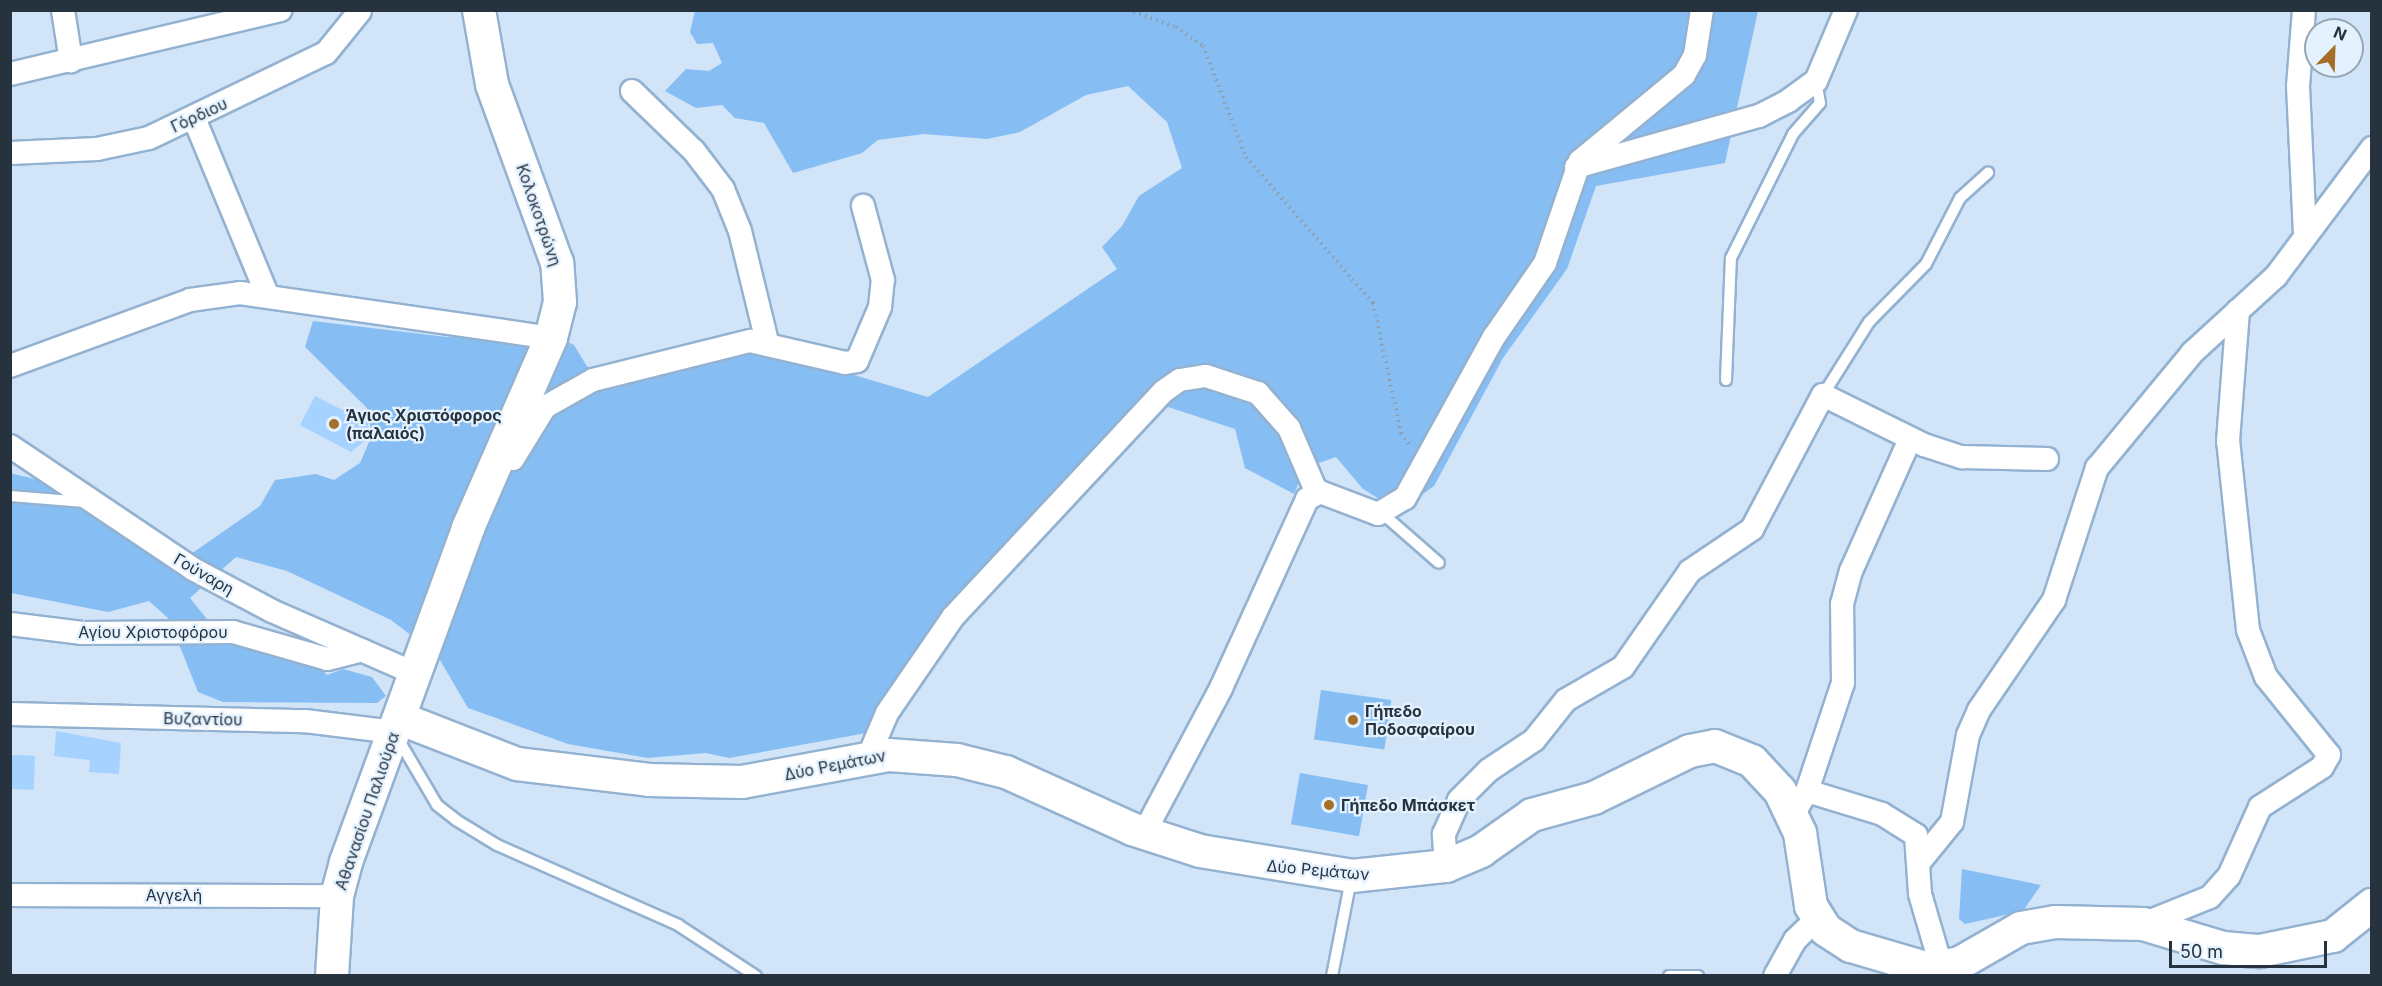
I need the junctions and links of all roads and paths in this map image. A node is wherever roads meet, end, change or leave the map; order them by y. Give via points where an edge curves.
1 (63, 10) edge
2 (281, 10) edge
3 (479, 10) edge
4 (1128, 10) edge
5 (1702, 10) edge
6 (1846, 10) edge
7 (2304, 10) edge
8 (360, 11) edge
9 (71, 61) junction
10 (10, 74) edge
11 (1816, 81) junction
12 (632, 92) dead end
13 (194, 118) junction
14 (2372, 148) edge
15 (10, 153) edge
16 (1576, 167) junction
17 (1988, 173) dead end
18 (863, 206) dead end
19 (2305, 237) junction
20 (267, 294) junction
21 (2238, 310) junction
22 (551, 338) junction
23 (767, 342) junction
24 (10, 366) edge
25 (1726, 380) dead end
26 (1823, 395) junction
27 (1910, 439) junction
28 (10, 446) edge
29 (2048, 459) dead end
30 (1421, 476) junction
31 (1316, 491) junction
32 (10, 496) edge
33 (90, 502) junction
34 (1383, 514) junction
35 (456, 561) junction
36 (1439, 563) dead end
37 (10, 624) edge
38 (362, 650) junction
39 (414, 673) junction
40 (10, 714) edge
41 (397, 725) junction
42 (868, 758) junction
43 (1800, 803) junction
44 (1144, 833) junction
45 (1921, 860) junction
46 (1446, 866) junction
47 (1352, 876) junction
48 (10, 895) edge
49 (337, 896) junction
50 (2372, 905) edge
51 (1817, 919) junction
52 (2144, 924) junction
53 (1945, 971) edge
54 (332, 975) edge
55 (756, 975) edge
56 (1332, 975) edge
57 (1669, 975) edge
58 (1698, 975) edge
59 (1775, 975) edge

1 - 9 street
2 - 9 street
3 - 22 street, Κολοκοτρώνη via 492,84 560,275
4 - 30 path via 1176,27 1203,46 1246,157 1373,303 1401,433 1419,459
5 - 16 street via 1695,55 1684,75 1594,145
6 - 11 street
7 - 19 street via 2298,87
8 - 13 street, Γόρδιου via 326,53
9 - 10 street
11 - 16 street via 1759,116
11 - 25 lane via 1820,103 1793,134 1731,258
12 - 23 street via 694,151 723,189 740,231
13 - 15 street, Γόρδιου via 114,147
13 - 20 street
14 - 19 street
16 - 30 street via 1545,263 1494,337
17 - 26 lane via 1960,198 1926,264 1869,322
18 - 23 street via 883,280 880,308 863,354 845,363
19 - 21 street via 2276,276
20 - 22 street
20 - 24 street via 190,300
21 - 45 street via 2161,388 2097,468 2049,610 1979,710 1968,735 1952,822
21 - 52 street via 2228,441 2248,630 2266,677 2329,755 2322,767 2260,807 2229,876 2210,897
22 - 35 street, Κολοκοτρώνη
23 - 35 street via 729,345 593,380 556,398 524,437 479,540
26 - 27 street
26 - 46 street via 1752,529 1690,571 1623,667 1566,700 1534,740 1489,770 1459,800 1444,834
27 - 29 street via 1962,457
27 - 43 street via 1844,593 1843,683
28 - 33 street, Γούναρη
30 - 34 street
31 - 34 street
31 - 42 street via 1289,428 1258,393 1206,376 1179,381 1164,391 953,617 888,713
31 - 44 street
32 - 33 lane
33 - 38 street, Γούναρη via 226,587
34 - 36 lane
35 - 39 street, Κολοκοτρώνη
37 - 38 street, Αγίου Χριστοφόρου via 82,633 233,632 327,659
38 - 39 street, Γούναρη
39 - 41 street, Κολοκοτρώνη
40 - 41 street, Βυζαντίου
41 - 42 street, Δύο Ρεμάτων via 517,764 600,776 742,782
41 - 49 street, Αθανασίου Παλιούρα
41 - 55 lane via 437,806 456,820 497,845 661,916
42 - 44 street, Δύο Ρεμάτων via 922,755 989,767
43 - 45 street via 1904,824 1916,835
43 - 46 street, Δύο Ρεμάτων via 1752,761 1706,747 1593,798 1532,815 1481,851
43 - 51 street, Δύο Ρεμάτων
44 - 47 street, Δύο Ρεμάτων via 1240,861
45 - 53 street via 1920,894
46 - 47 street, Δύο Ρεμάτων
47 - 56 lane
48 - 49 street, Αγγελή
49 - 54 street, Αθανασίου Παλιούρα
50 - 52 street via 2333,936 2260,951 2223,948
51 - 53 street via 1851,946 1913,967
51 - 59 street via 1795,940
52 - 53 street via 2055,922 2021,928
57 - 58 lane

